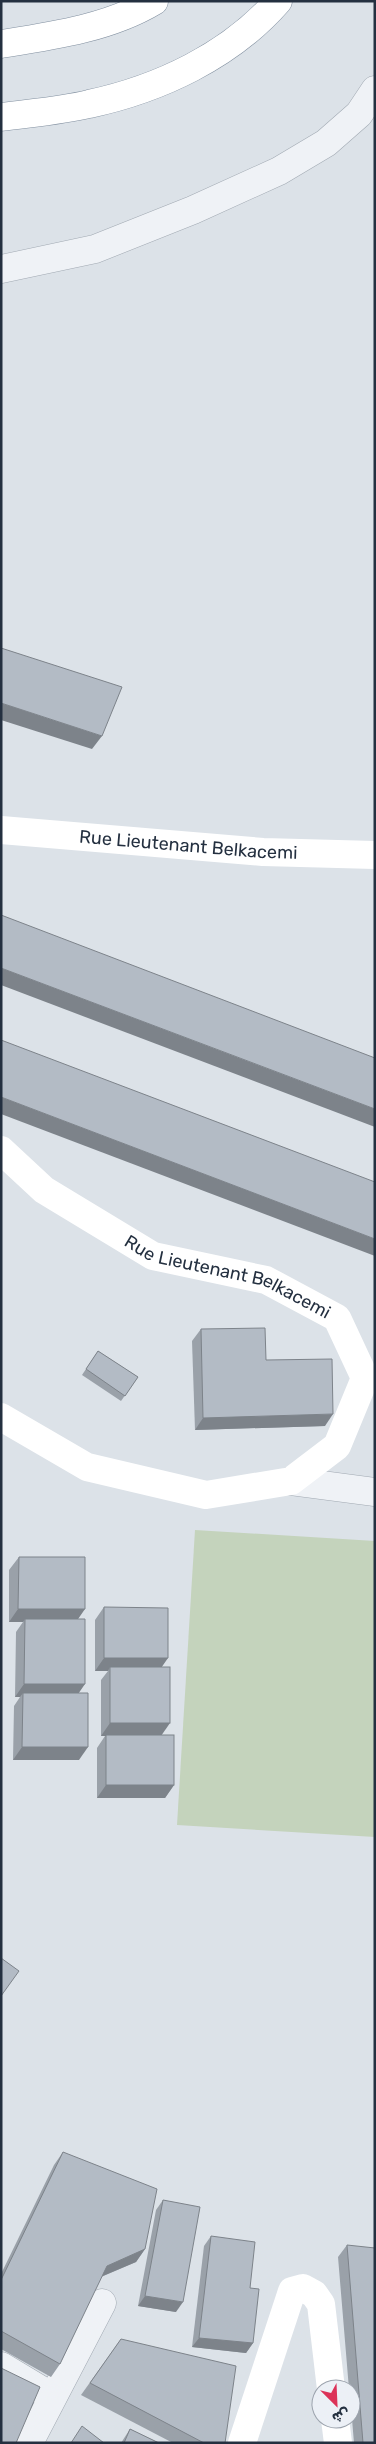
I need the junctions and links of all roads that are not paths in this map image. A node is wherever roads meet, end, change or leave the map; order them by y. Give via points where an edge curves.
1 (154, 1) edge
2 (278, 1) edge
3 (1, 44) edge
4 (375, 90) edge
5 (1, 117) edge
6 (1, 270) edge
7 (1, 830) edge
8 (375, 855) edge
9 (1, 1150) edge
10 (370, 1379) edge
11 (1, 1416) edge
12 (291, 1481) junction
13 (375, 1492) edge
14 (102, 2303) dead end
15 (1, 2366) edge
16 (330, 2379) edge
17 (53, 2398) junction
18 (336, 2429) edge
19 (29, 2443) edge
20 (242, 2443) edge
21 (338, 2443) edge

1 - 3 main road via 108,21 68,33
2 - 5 main road via 262,20 229,46 196,66 154,84 89,104
4 - 6 street via 359,114 326,143 278,171 193,210 95,249
7 - 8 main road, Rue Lieutenant Belkacemi via 263,852
9 - 10 main road, Rue Lieutenant Belkacemi via 44,1190 153,1256 266,1280 337,1318
10 - 12 main road, Rue Lieutenant Belkacemi via 337,1446
11 - 12 main road, Rue Lieutenant Belkacemi via 87,1467 206,1495
12 - 13 street
14 - 17 street
15 - 17 street
16 - 20 main road via 321,2304 314,2294 303,2288 292,2291
17 - 19 street
18 - 21 main road

